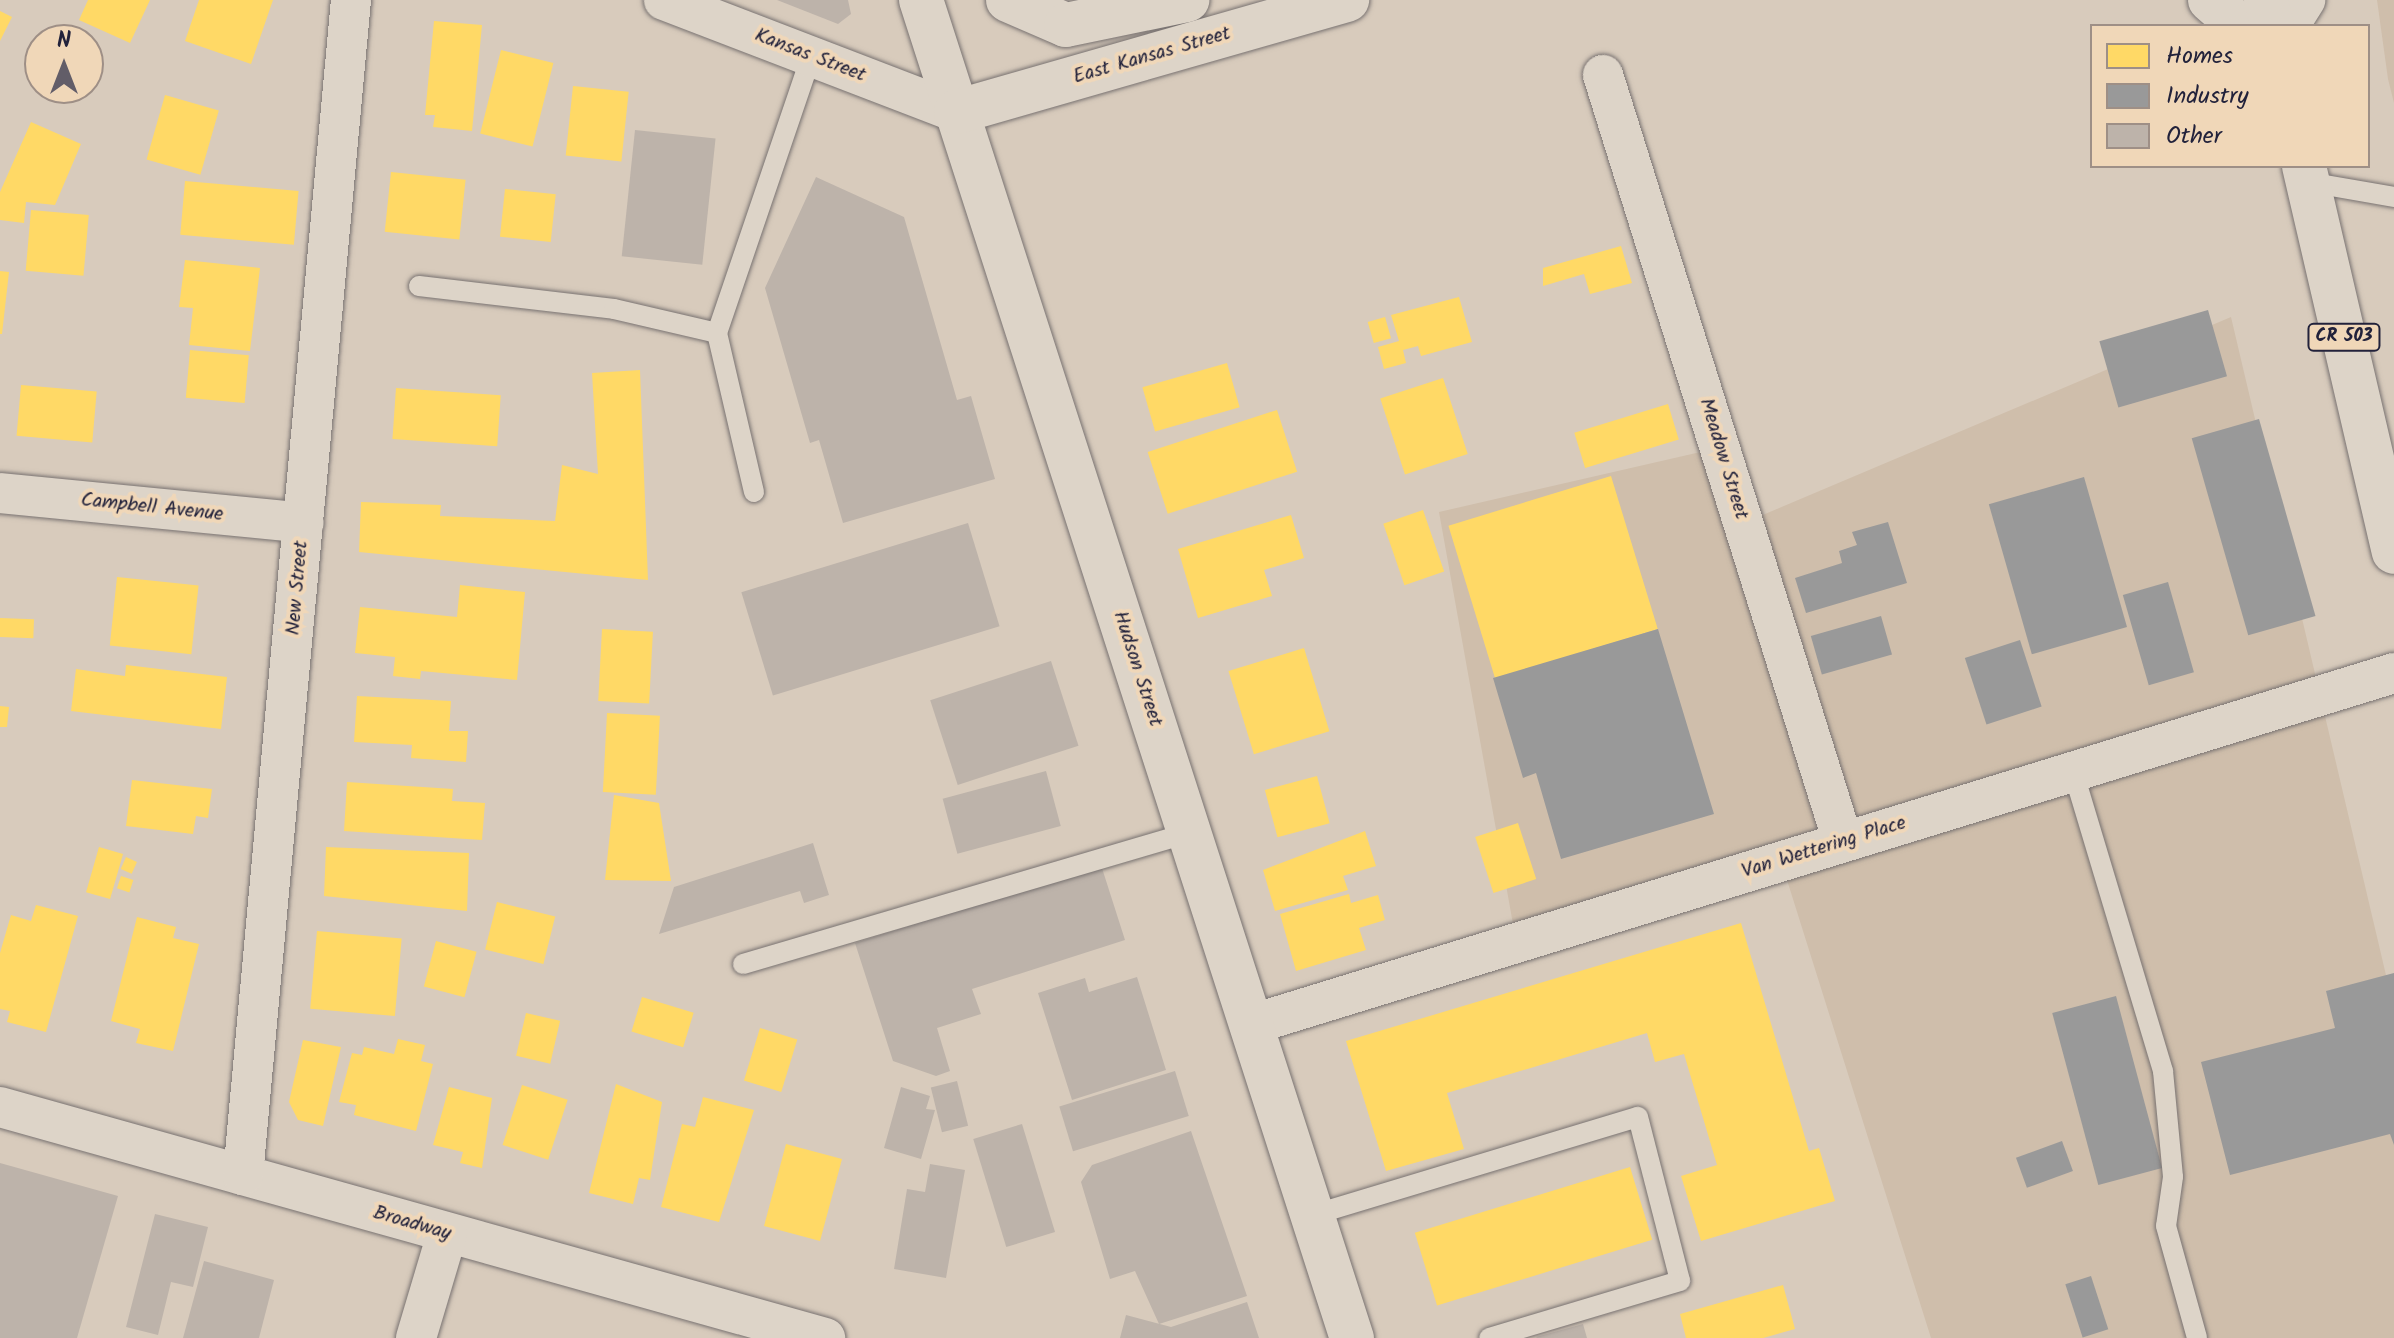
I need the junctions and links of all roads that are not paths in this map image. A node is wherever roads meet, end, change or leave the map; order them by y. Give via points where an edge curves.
1 (351, 0) edge
2 (664, 0) edge
3 (921, 0) edge
4 (1008, 0) edge
5 (1187, 0) edge
6 (1347, 0) edge
7 (2210, 0) edge
8 (2266, 0) edge
9 (2305, 0) edge
10 (2238, 24) edge
11 (2272, 24) edge
12 (2290, 24) edge
13 (811, 57) junction
14 (1603, 75) dead end
15 (956, 112) junction
16 (2306, 174) edge
17 (2394, 197) edge
18 (419, 286) dead end
19 (717, 333) junction
20 (754, 492) dead end
21 (0, 493) edge
22 (304, 523) junction
23 (2394, 552) edge
24 (2394, 673) edge
25 (2073, 771) junction
26 (1191, 832) junction
27 (1843, 842) junction
28 (743, 964) dead end
29 (1253, 1024) junction
30 (0, 1107) edge
31 (243, 1175) junction
32 (1313, 1215) junction
33 (447, 1234) junction
34 (416, 1338) edge
35 (825, 1338) edge
36 (1352, 1338) edge
37 (1489, 1338) edge
38 (2197, 1338) edge

1 - 22 street, New Street
2 - 13 street, Kansas Street
3 - 15 main road, Hudson Street
4 - 5 main road via 1066,25
6 - 15 main road, East Kansas Street
7 - 10 main road
8 - 11 main road
9 - 12 street
13 - 15 street, Kansas Street
13 - 19 lane
14 - 27 street, Meadow Street
15 - 26 main road, Hudson Street
16 - 17 lane
16 - 23 main road, CR 503
18 - 19 lane via 614,309
19 - 20 lane
21 - 22 street, Campbell Avenue
22 - 31 street, New Street
24 - 25 street, Van Wettering Place
25 - 27 street, Van Wettering Place
25 - 38 lane via 2163,1071 2173,1177 2166,1226
26 - 28 lane
26 - 29 main road, Hudson Street
27 - 29 street, Van Wettering Place
29 - 32 main road, Hudson Street
30 - 31 street, Broadway
31 - 33 street, Broadway
32 - 36 main road, Hudson Street
32 - 37 lane via 1638,1117 1680,1281
33 - 34 street
33 - 35 street, Broadway

